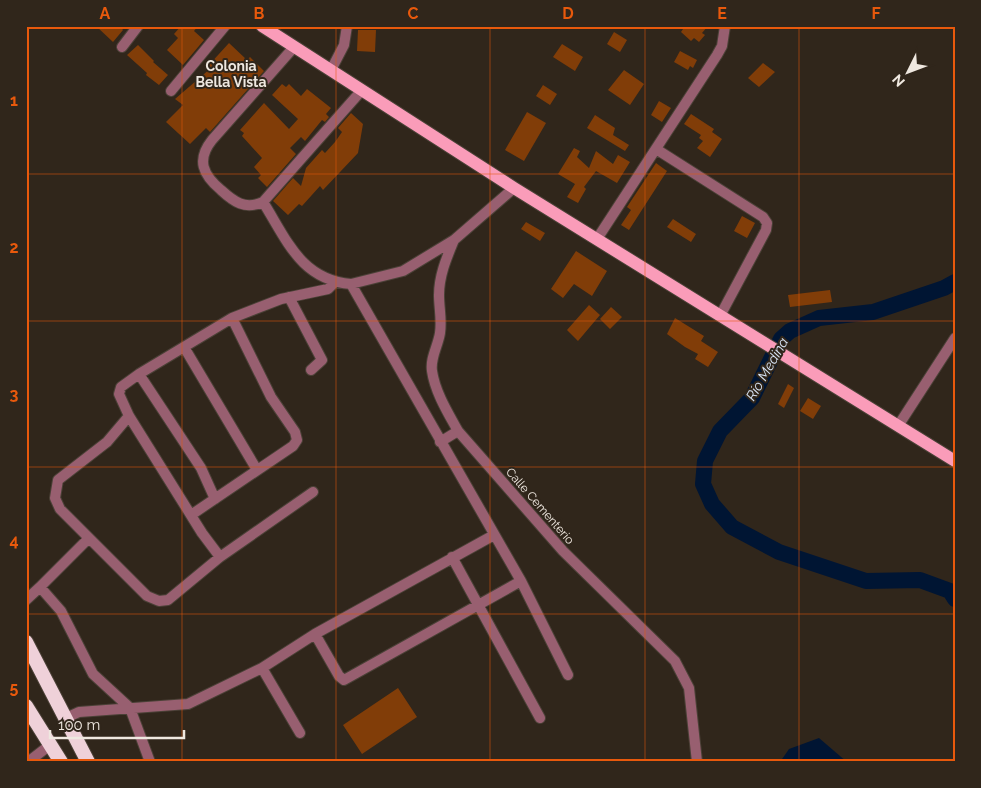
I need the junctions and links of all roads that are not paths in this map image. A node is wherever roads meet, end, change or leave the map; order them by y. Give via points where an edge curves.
1 (138, 26) edge
2 (225, 26) edge
3 (262, 26) edge
4 (347, 26) edge
5 (725, 26) edge
6 (122, 47) dead end
7 (294, 47) junction
8 (331, 70) junction
9 (362, 90) junction
10 (171, 92) dead end
11 (656, 149) junction
12 (514, 188) junction
13 (263, 202) junction
14 (454, 240) junction
15 (597, 240) junction
16 (334, 283) junction
17 (352, 284) junction
18 (289, 297) junction
19 (720, 316) junction
20 (232, 318) junction
21 (955, 338) edge
22 (184, 347) junction
23 (311, 370) dead end
24 (139, 374) junction
25 (129, 416) junction
26 (898, 426) junction
27 (458, 431) junction
28 (440, 442) junction
29 (955, 461) edge
30 (257, 470) junction
31 (313, 492) dead end
32 (215, 499) junction
33 (191, 515) junction
34 (494, 535) junction
35 (88, 538) junction
36 (220, 557) junction
37 (452, 557) junction
38 (521, 581) junction
39 (40, 587) junction
40 (26, 600) edge
41 (479, 604) junction
42 (315, 634) junction
43 (26, 642) edge
44 (262, 668) junction
45 (568, 675) dead end
46 (26, 706) edge
47 (130, 708) junction
48 (66, 718) junction
49 (540, 718) dead end
50 (300, 733) dead end
51 (50, 745) junction
52 (28, 762) edge
53 (61, 762) edge
54 (88, 762) edge
55 (150, 762) edge
56 (697, 762) edge

1 - 6 street
2 - 10 street
3 - 7 main road
4 - 8 street via 344,45
5 - 11 street via 717,55
7 - 8 main road
7 - 13 street via 212,140 203,159 209,180 234,202 252,206
8 - 9 main road
9 - 12 main road
9 - 13 street
11 - 15 street
11 - 19 street via 763,217 767,223
12 - 14 street
12 - 15 main road
13 - 16 street via 298,257 313,273
14 - 17 street via 403,271
14 - 27 street, Calle Cementerio via 443,265 439,294 440,334 432,366 446,408
15 - 19 main road
16 - 17 street
16 - 18 street via 328,289
17 - 28 street
18 - 20 street
18 - 23 street via 322,360
19 - 26 main road
20 - 22 street
20 - 30 street via 271,397 297,440
21 - 26 street
22 - 24 street
22 - 30 street
24 - 25 street via 121,387 119,394
24 - 32 street via 201,468
25 - 33 street
25 - 35 street via 107,442 58,480 56,485 55,498 60,509
26 - 29 main road
27 - 28 street
27 - 56 street, Calle Cementerio via 563,551 675,661 689,688
28 - 34 street
30 - 32 street
31 - 36 street
32 - 33 street
33 - 36 street
34 - 37 street
34 - 38 street
35 - 36 street via 147,596 159,601 168,600
35 - 39 street
37 - 41 street
37 - 42 street
38 - 41 street
38 - 45 street
39 - 40 street
39 - 47 street via 60,610 93,674
41 - 42 street via 344,680
41 - 49 street
42 - 44 street
43 - 48 highway
44 - 47 street via 188,704
44 - 50 street
46 - 51 highway
47 - 48 street via 79,712
47 - 55 street
48 - 54 highway
51 - 52 street
51 - 53 highway

